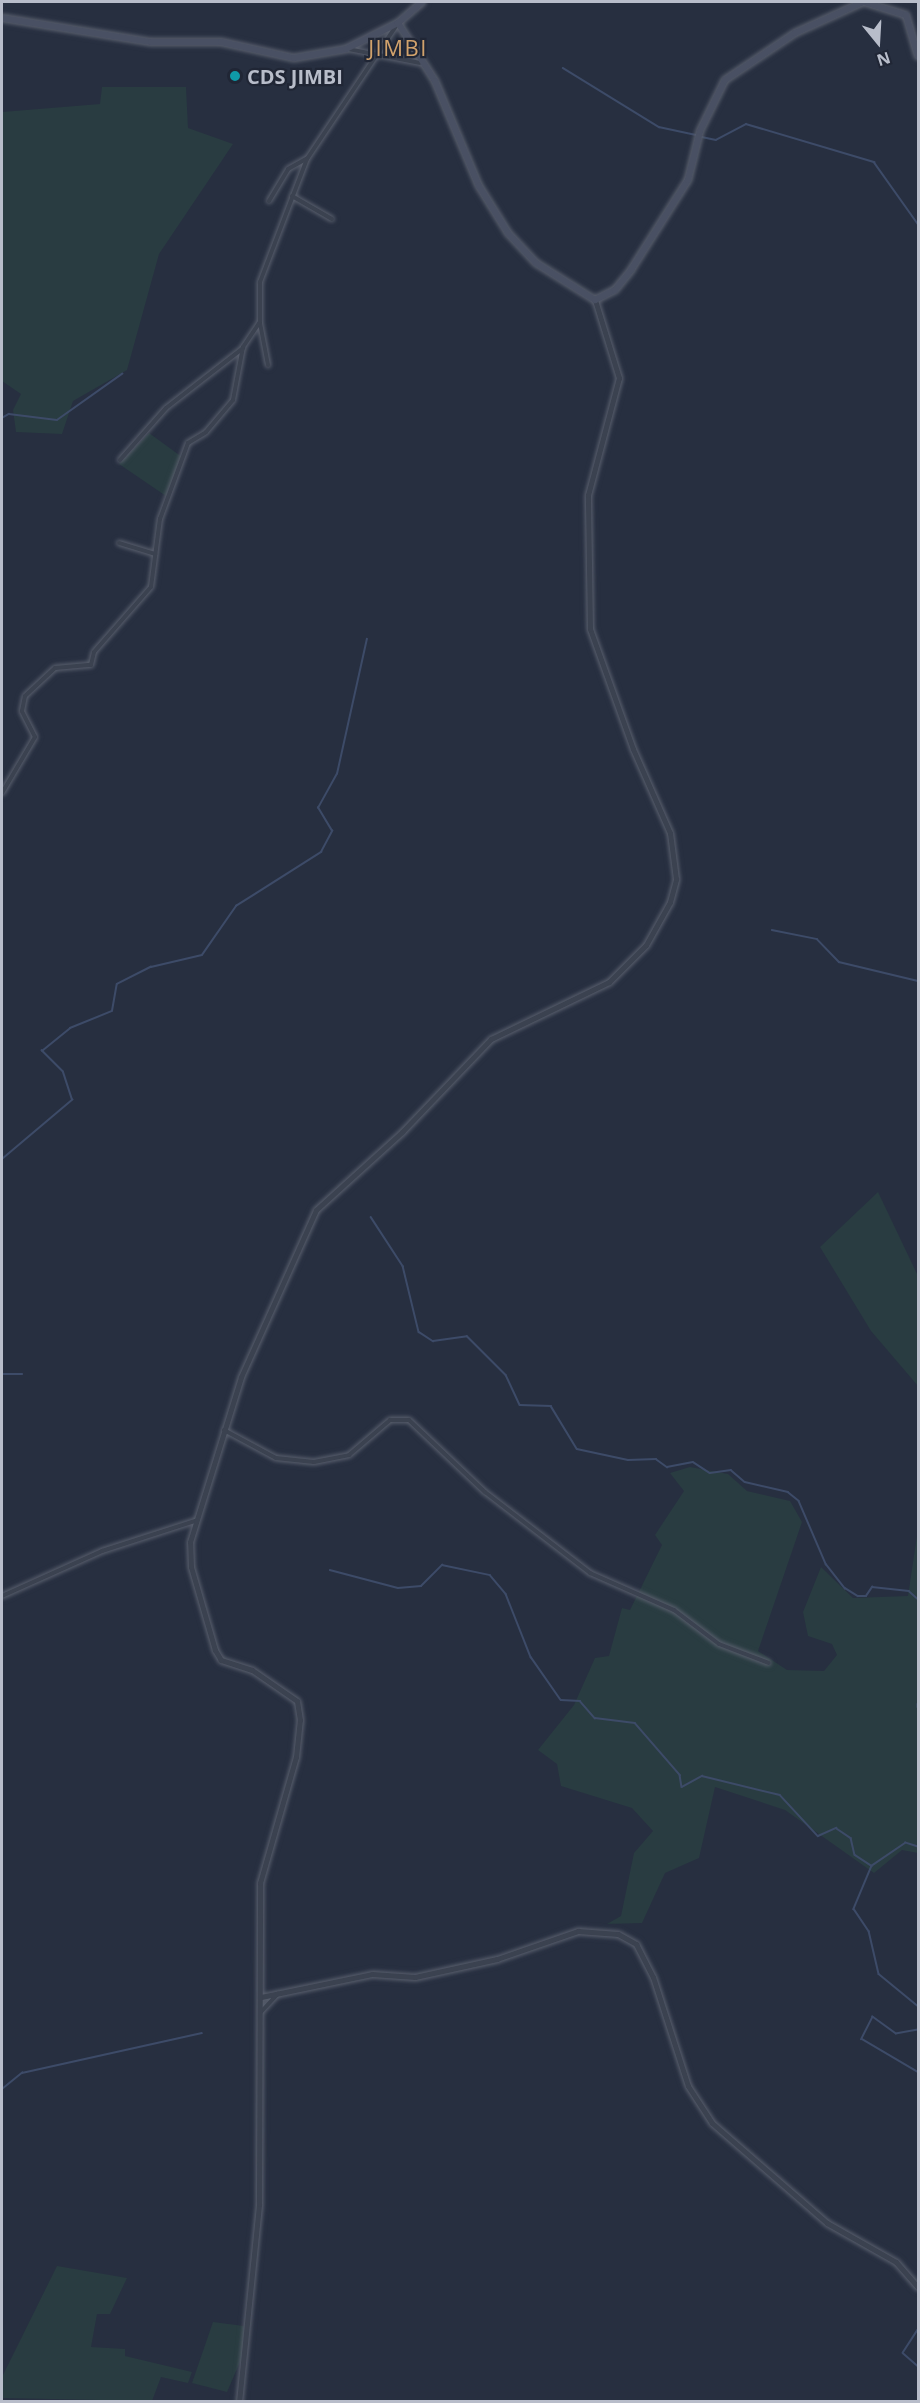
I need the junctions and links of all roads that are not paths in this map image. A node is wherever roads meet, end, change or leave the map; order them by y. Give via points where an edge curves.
1 (422, 2) edge
2 (863, 2) edge
3 (2, 18) edge
4 (398, 23) junction
5 (346, 49) junction
6 (377, 51) junction
7 (918, 56) edge
8 (420, 63) junction
9 (307, 159) junction
10 (292, 196) junction
11 (269, 201) dead end
12 (332, 219) dead end
13 (595, 300) junction
14 (260, 322) junction
15 (243, 347) junction
16 (268, 365) dead end
17 (120, 460) dead end
18 (119, 543) dead end
19 (156, 554) junction
20 (2, 793) edge
21 (224, 1430) junction
22 (195, 1521) junction
23 (2, 1596) edge
24 (769, 1663) dead end
25 (278, 1994) junction
26 (261, 1997) junction
27 (261, 2013) junction
28 (918, 2287) edge
29 (239, 2402) edge

1 - 4 main road
2 - 7 main road via 906,15
2 - 13 main road via 795,33 725,80 700,131 688,180 631,270 615,290
3 - 5 main road via 151,42 221,42 294,58
4 - 5 main road
4 - 6 street
4 - 8 main road
5 - 6 street
6 - 8 street
6 - 9 street
8 - 13 main road via 435,81 479,186 508,233 542,267
9 - 10 street
9 - 11 street via 288,169
10 - 12 street
10 - 14 street via 260,282
13 - 21 street via 619,378 588,495 590,629 633,749 670,833 676,879 670,902 646,945 609,982 491,1039 402,1132 316,1210 250,1355
14 - 15 street
14 - 16 street
15 - 17 street via 166,408
15 - 19 street via 233,400 206,432 188,443 160,519
18 - 19 street
19 - 20 street via 151,587 94,652 91,665 55,668 25,696 22,711 34,737
21 - 22 street
21 - 24 street via 276,1458 314,1462 352,1453 390,1420 409,1420 486,1492 590,1573 674,1610 704,1636
22 - 23 street via 102,1551
22 - 26 street via 191,1567 215,1650 221,1660 267,1678 298,1708 296,1757 260,1883
25 - 26 street
25 - 27 street
25 - 28 street via 372,1974 415,1977 504,1957 578,1930 618,1934 636,1944 653,1977 688,2086 712,2122 827,2223 896,2262
26 - 27 street
27 - 29 street via 259,2204

